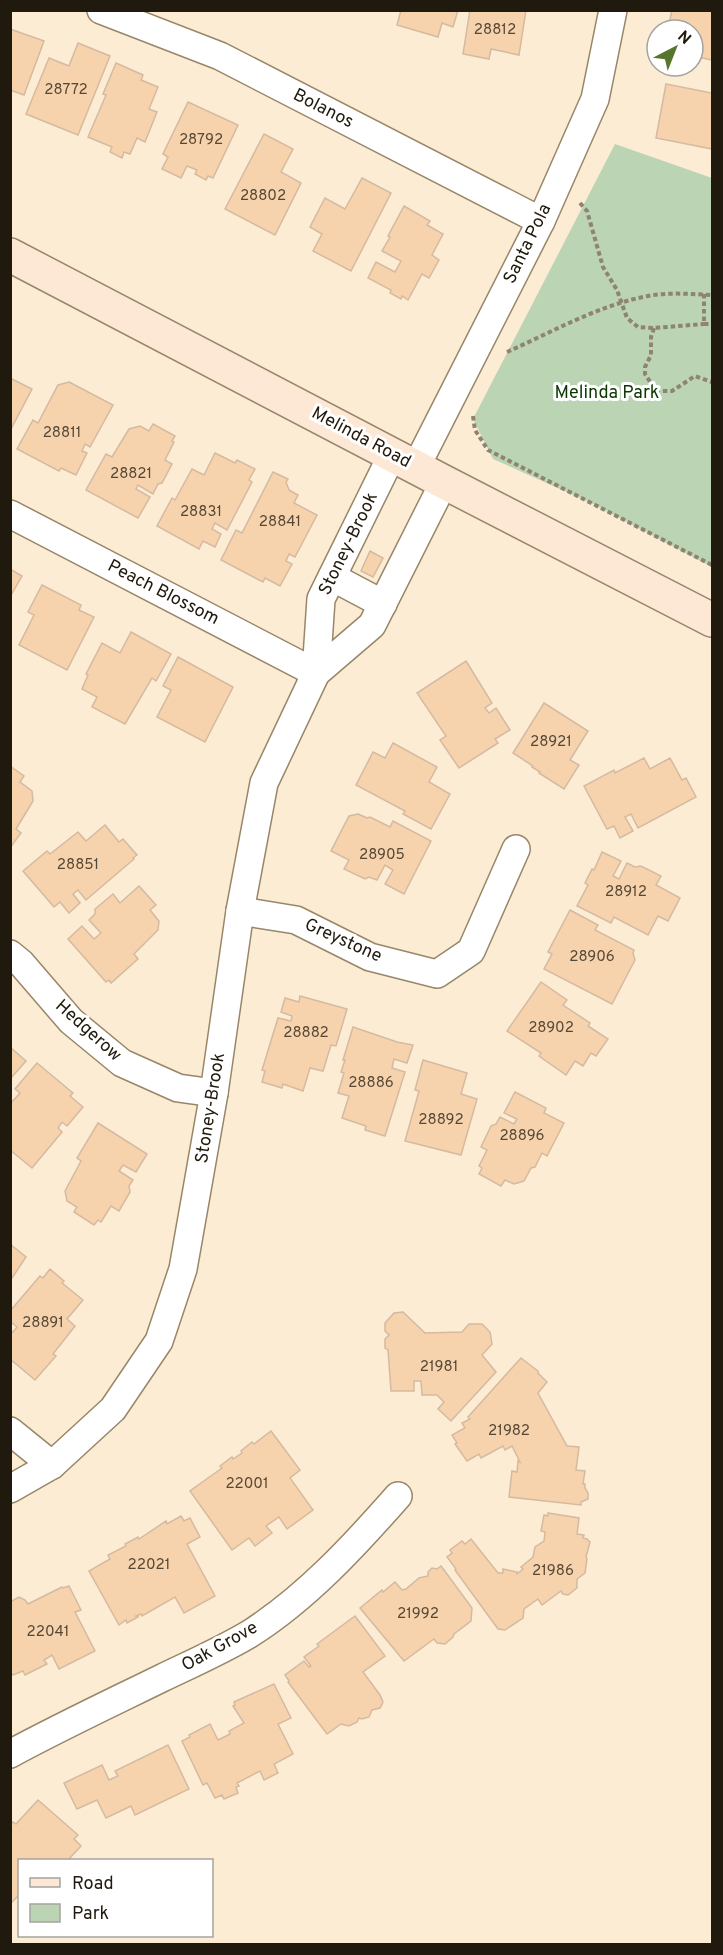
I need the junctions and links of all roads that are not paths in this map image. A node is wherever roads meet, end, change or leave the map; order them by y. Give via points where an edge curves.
1 (101, 10) edge
2 (613, 10) edge
3 (541, 220) junction
4 (10, 255) edge
5 (404, 461) junction
6 (444, 482) junction
7 (10, 514) edge
8 (332, 578) junction
9 (383, 604) junction
10 (712, 620) edge
11 (316, 673) junction
12 (516, 849) dead end
13 (240, 911) junction
14 (10, 954) edge
15 (214, 1093) junction
16 (10, 1431) edge
17 (52, 1465) junction
18 (10, 1489) edge
19 (398, 1496) dead end
20 (10, 1754) edge

1 - 3 street, Bolanos via 220,56
2 - 3 street, Santa Pola via 595,99
3 - 5 street, Santa Pola
4 - 5 main road, Melinda Road
5 - 6 main road, Melinda Road
5 - 8 street, Stoney-Brook
6 - 9 street, Stoney-Brook
6 - 10 main road, Melinda Road
7 - 11 street, Peach Blossom
8 - 9 street
8 - 11 street, Stoney-Brook via 321,599
9 - 11 street, Stoney-Brook via 372,626
11 - 13 street, Stoney-Brook via 264,783
12 - 13 street, Greystone via 471,951 437,974 370,957 296,920
13 - 15 street, Stoney-Brook
14 - 15 street, Hedgerow via 71,1021 122,1063 178,1088
15 - 17 street, Stoney-Brook via 183,1269 159,1341 113,1409
16 - 17 street
17 - 18 street, Stoney-Brook
19 - 20 street, Oak Grove via 361,1538 289,1606 250,1634

